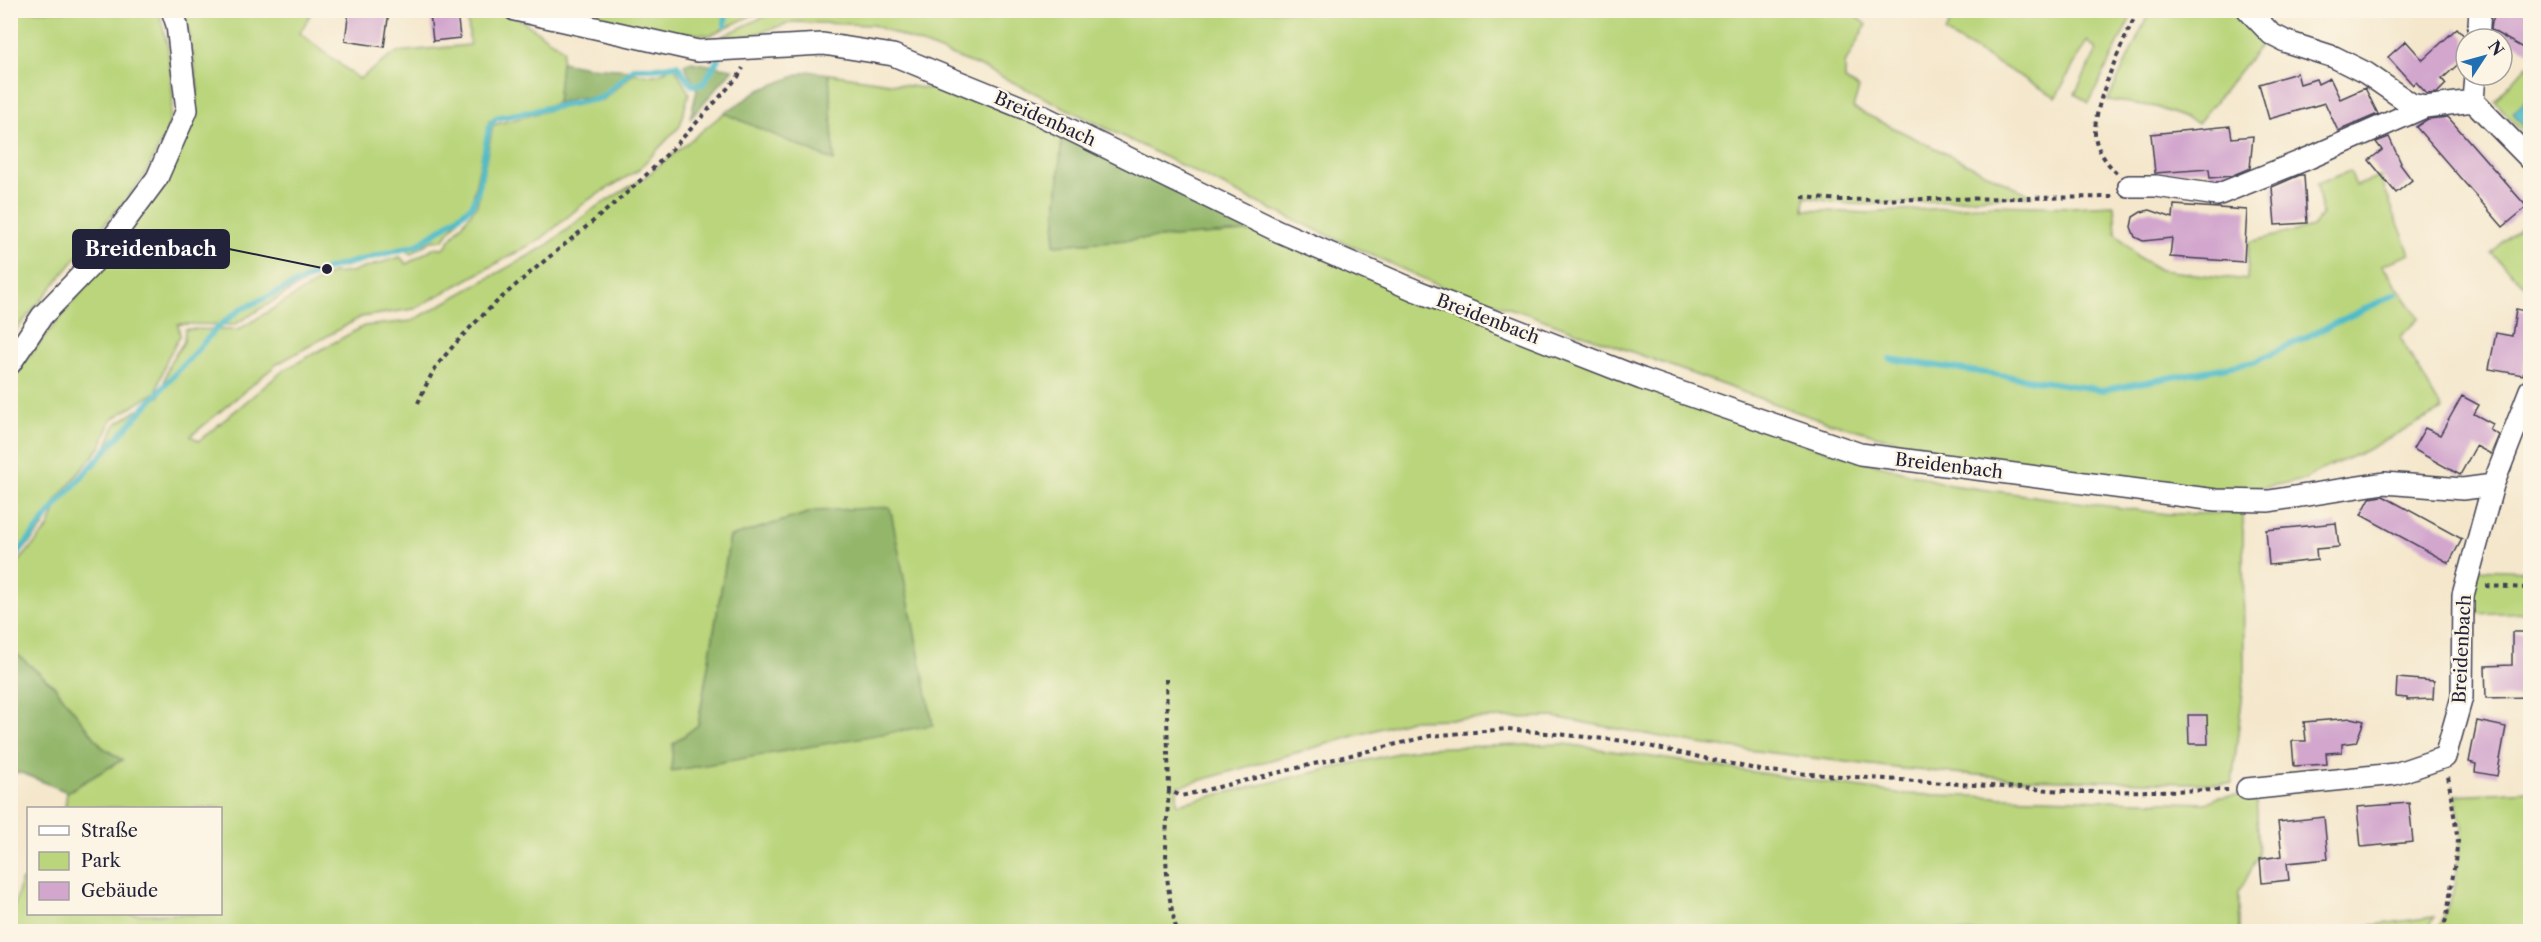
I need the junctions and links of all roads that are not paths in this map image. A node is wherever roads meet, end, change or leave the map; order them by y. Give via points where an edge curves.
1 (172, 10) edge
2 (515, 10) edge
3 (2248, 10) edge
4 (2481, 10) edge
5 (2479, 27) edge
6 (2475, 87) edge
7 (2474, 101) junction
8 (2425, 107) junction
9 (2530, 159) edge
10 (2129, 186) road end
11 (10, 364) edge
12 (2530, 390) edge
13 (2493, 485) junction
14 (2247, 789) road end

1 - 11 street via 187,110 157,178 96,259 42,316
2 - 13 street, Breidenbach via 698,51 823,44 893,55 1038,114 1278,231 1417,291 1641,379 1860,454 2216,500 2269,501 2384,483 2463,489
3 - 8 street via 2271,33 2287,42 2334,57 2366,73 2411,104
4 - 5 street
6 - 7 street
7 - 8 street
7 - 9 street
8 - 10 street via 2217,195
12 - 13 street, Breidenbach
13 - 14 street, Breidenbach via 2463,595 2462,697 2445,757 2395,774

